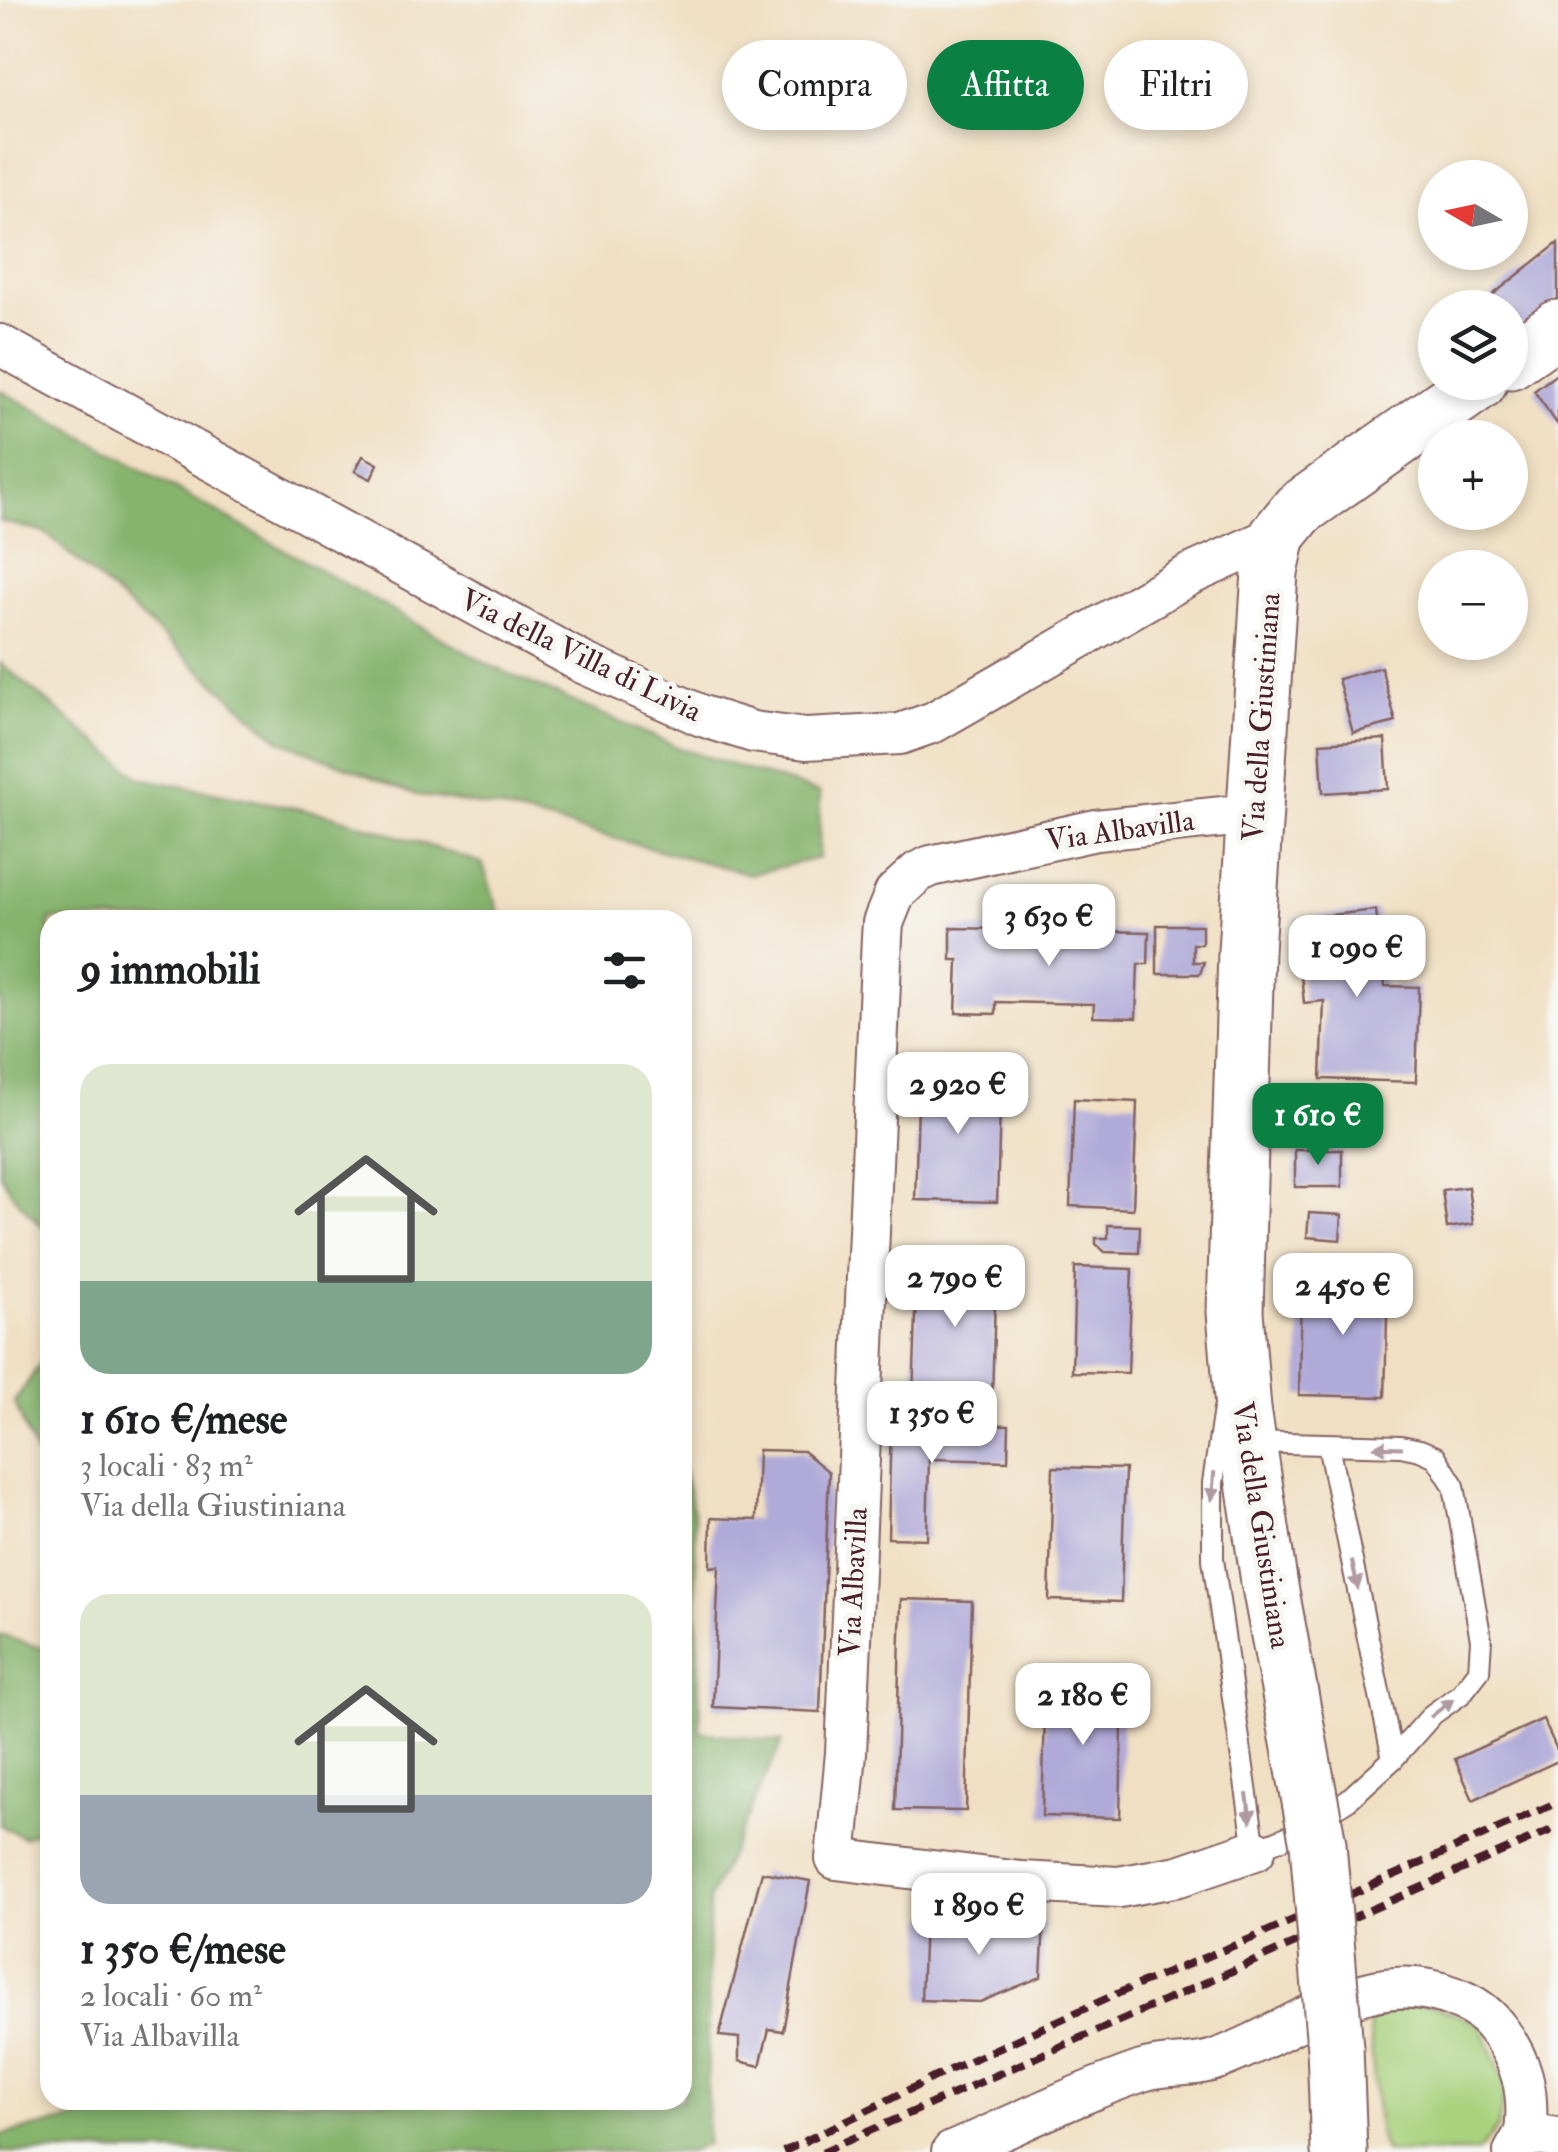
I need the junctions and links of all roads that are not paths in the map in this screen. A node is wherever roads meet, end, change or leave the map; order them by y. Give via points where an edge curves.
1 (1558, 328) edge
2 (0, 345) edge
3 (1528, 349) edge
4 (1452, 400) edge
5 (1278, 536) junction
6 (1254, 814) junction
7 (1236, 1356) junction
8 (1247, 1442) junction
9 (1328, 1445) junction
10 (1393, 1759) junction
11 (1255, 1850) junction
12 (1532, 2141) edge
13 (952, 2152) edge
14 (1340, 2152) edge

1 - 3 street
2 - 5 street, Via della Villa di Livia via 583,662 702,716 781,738 900,734 934,722 1188,575
4 - 5 street, Via della Villa di Livia via 1299,509
5 - 6 street, Via della Giustiniana
6 - 7 street, Via della Giustiniana
6 - 11 street, Via Albavilla via 1096,830 931,866 906,882 889,907 882,937 836,1859 1119,1887
7 - 8 street, Via della Giustiniana
7 -> 11 lane via 1216,1460 1211,1532
8 - 9 lane
8 - 14 street, Via della Giustiniana, bridge via 1318,1844
9 -> 10 lane
10 -> 9 lane via 1479,1670 1481,1640 1454,1486 1436,1457 1420,1450
10 - 11 lane via 1319,1819
12 - 13 street via 1524,2073 1492,2021 1442,1992 1393,1986 1363,1993 1216,2060 1140,2072

